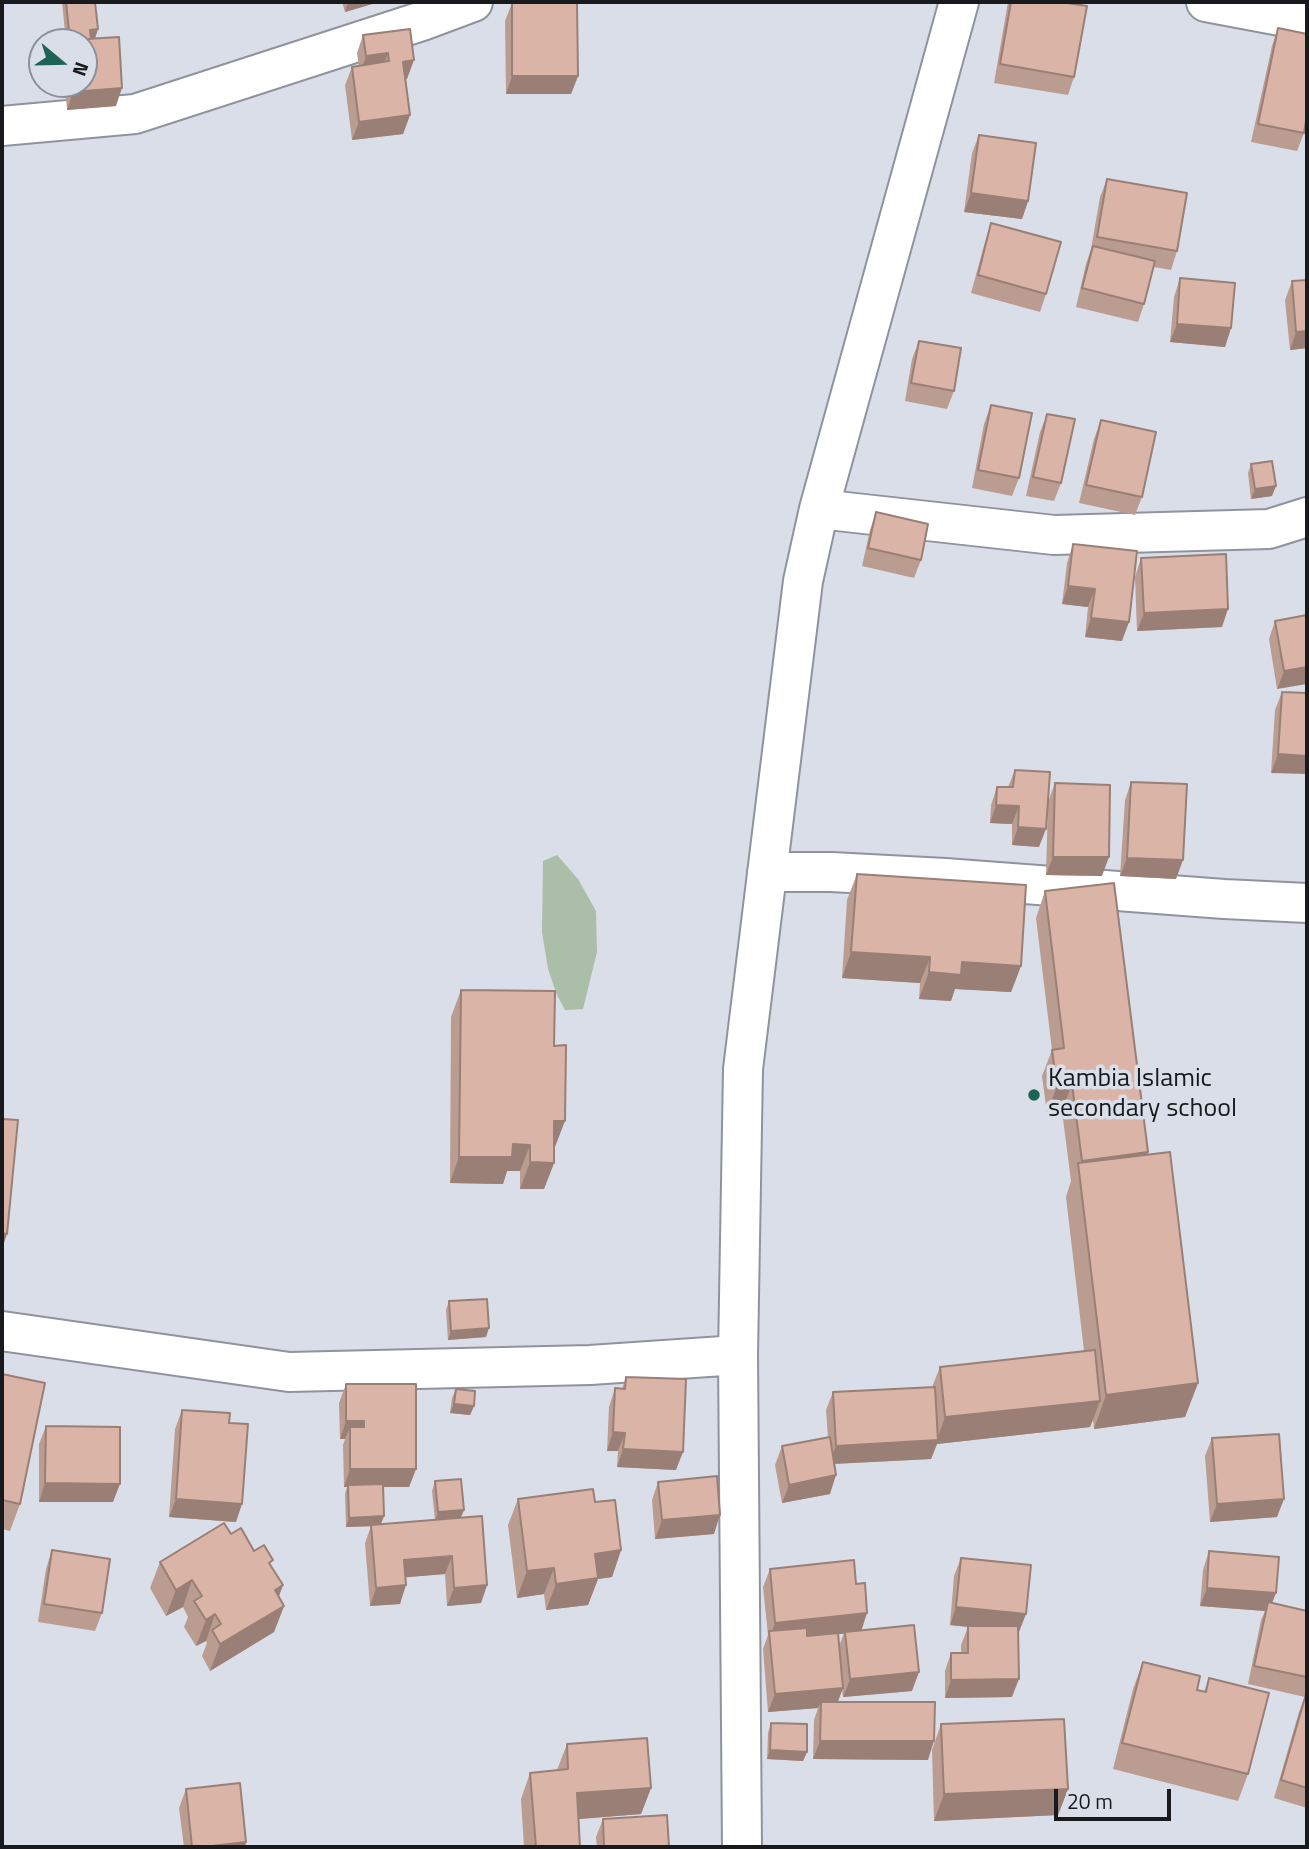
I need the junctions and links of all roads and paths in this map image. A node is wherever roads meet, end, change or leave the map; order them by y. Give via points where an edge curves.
1 (473, 2) edge
2 (959, 2) edge
3 (1206, 2) edge
4 (1307, 21) edge
5 (2, 127) edge
6 (819, 509) junction
7 (1307, 517) edge
8 (767, 872) junction
9 (1307, 902) edge
10 (2, 1331) edge
11 (738, 1355) junction
12 (742, 1847) edge

1 - 5 street via 135,114
2 - 6 street
3 - 4 street
6 - 7 street via 1054,535 1269,529
6 - 8 street via 803,581
8 - 9 street via 945,878
8 - 11 street via 743,1069
10 - 11 street via 289,1372 590,1365
11 - 12 street

